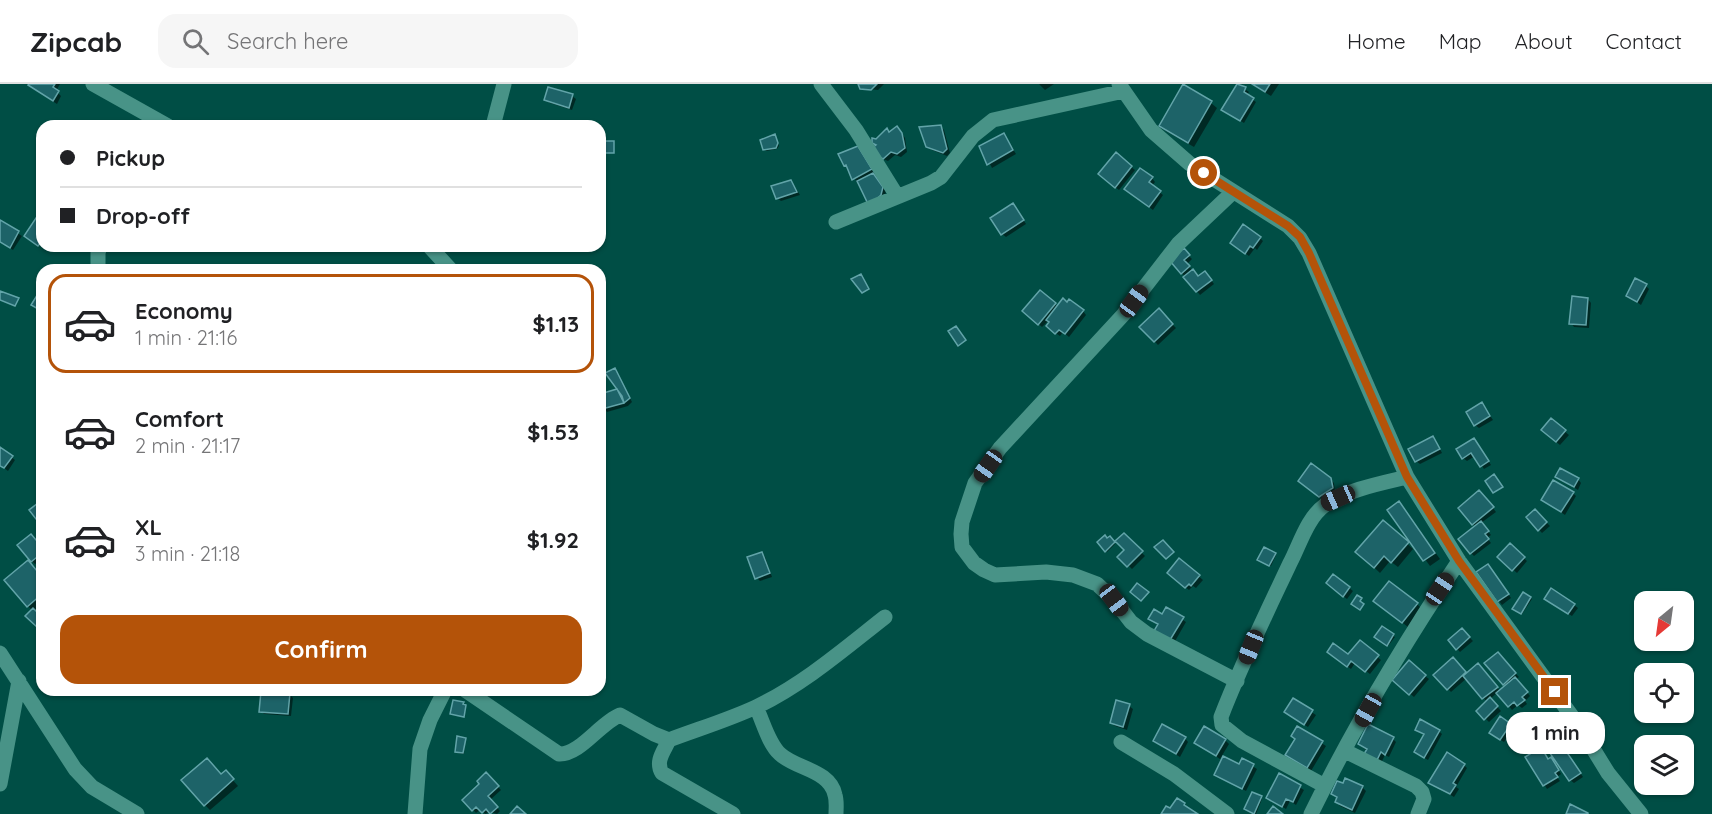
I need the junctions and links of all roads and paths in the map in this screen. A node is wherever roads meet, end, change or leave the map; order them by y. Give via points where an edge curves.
1 (93, 84) edge
2 (504, 84) edge
3 (821, 84) edge
4 (1122, 87) edge
5 (154, 120) edge
6 (495, 120) edge
7 (1233, 192) junction
8 (897, 196) junction
9 (836, 222) dead end
10 (434, 252) edge
11 (446, 264) edge
12 (1407, 477) junction
13 (1459, 561) junction
14 (885, 617) dead end
15 (0, 653) edge
16 (19, 681) junction
17 (1237, 681) junction
18 (442, 696) edge
19 (474, 696) edge
20 (756, 707) junction
21 (669, 740) junction
22 (1121, 742) dead end
23 (1344, 751) junction
24 (0, 784) edge
25 (1325, 786) junction
26 (1223, 813) edge
27 (137, 814) edge
28 (415, 814) edge
29 (733, 814) edge
30 (836, 814) edge
31 (1311, 814) edge
32 (1418, 814) edge
33 (1641, 814) edge

1 - 5 street
2 - 6 street
3 - 8 street via 856,130
4 - 7 street via 1151,130 1190,164
4 - 8 street via 993,120 973,136 941,177
7 - 12 street via 1300,237
7 - 17 street via 1178,244 1123,315 1000,448 975,483 961,534 962,548 984,570 995,575 1073,575 1097,584 1147,634
8 - 9 street
10 - 11 street
12 - 13 street
12 - 17 street via 1351,493 1318,511 1258,629
13 - 23 street
13 - 33 street
14 - 20 street via 811,676
15 - 16 street
16 - 24 street
16 - 27 street via 75,769 92,787
17 - 25 street via 1221,717 1222,725 1242,741
18 - 28 street via 420,749
19 - 21 street via 559,754 572,752 611,718 620,715
20 - 21 street
20 - 30 street via 781,755 831,785 836,795
21 - 29 street via 659,761 662,773
22 - 26 street via 1174,774
23 - 25 street
23 - 32 street via 1416,786 1424,799
25 - 31 street

